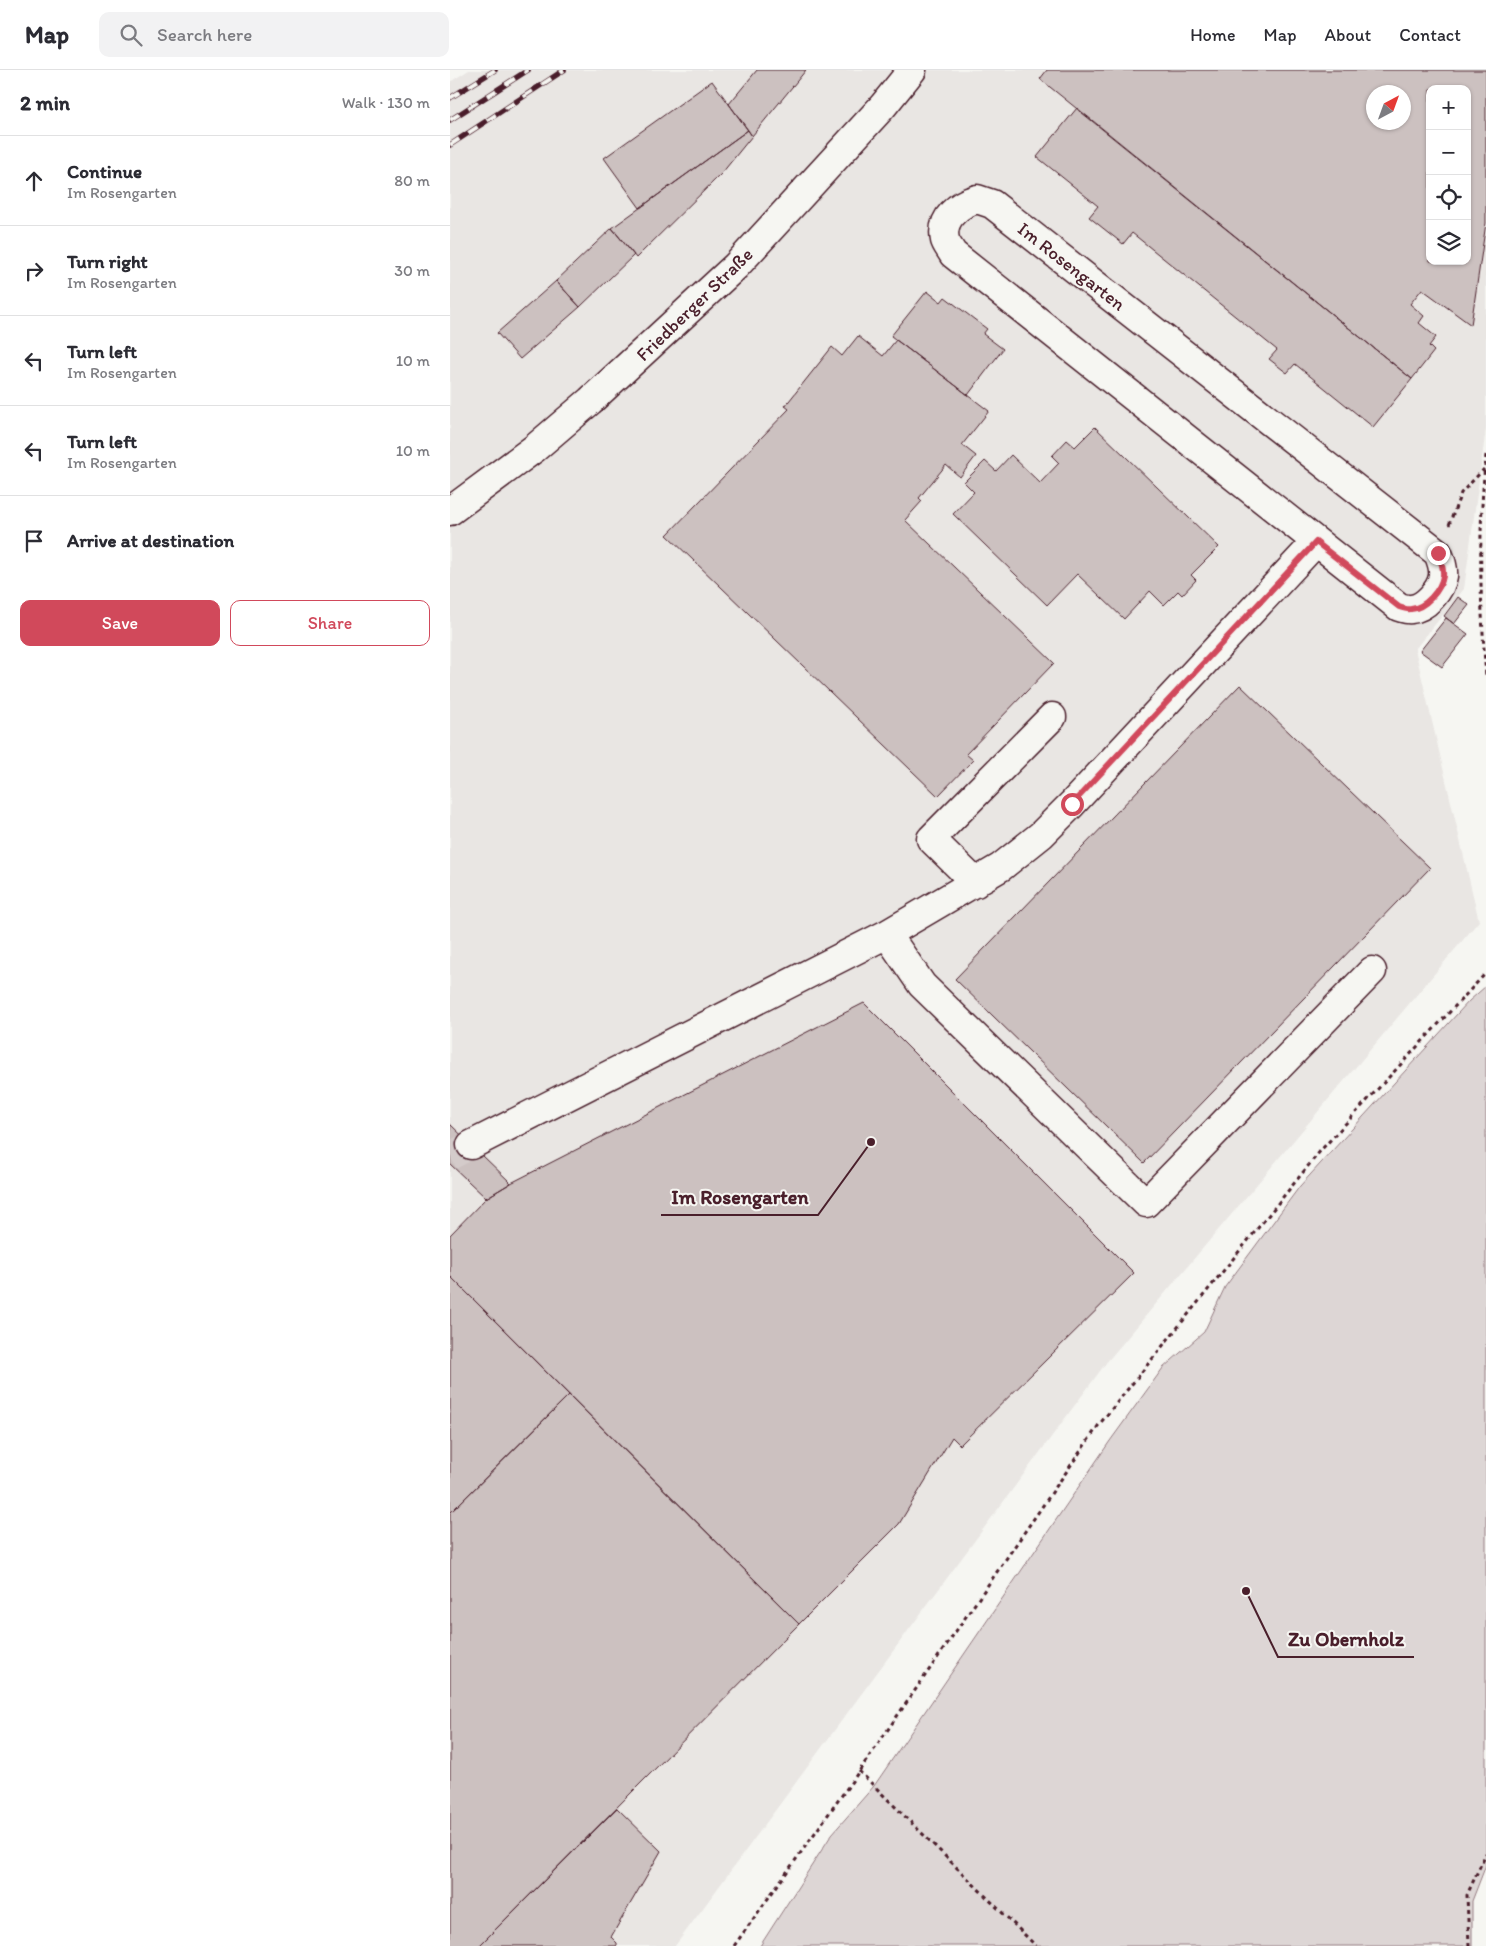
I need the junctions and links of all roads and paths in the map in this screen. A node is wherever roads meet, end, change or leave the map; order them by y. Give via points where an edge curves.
1 (912, 70) edge
2 (1486, 455) edge
3 (1484, 468) junction
4 (450, 511) edge
5 (1316, 542) junction
6 (1438, 553) junction
7 (1486, 676) edge
8 (1052, 717) dead end
9 (976, 883) junction
10 (887, 934) junction
11 (1372, 971) dead end
12 (1486, 973) edge
13 (471, 1145) tunnel mouth
14 (859, 1770) junction
15 (1486, 1853) edge
16 (734, 1946) edge
17 (1036, 1946) edge
18 (1470, 1946) edge

1 - 4 street, Friedberger Straße via 876,114 736,266 590,401 535,448
2 - 3 path
3 - 6 path via 1461,494
3 - 7 path via 1480,606
5 - 6 street, Im Rosengarten via 1399,607 1411,610 1425,604 1443,578
5 - 6 street, Im Rosengarten via 953,254 945,240 946,226 954,210 977,199 992,204
5 - 9 street via 1072,804 1022,851
8 - 9 street via 931,839
9 - 10 street
10 - 11 street via 922,985 1146,1203
10 - 13 street
12 - 14 path via 1321,1150 1098,1426
14 - 16 path
14 - 17 path
15 - 18 path via 1467,1895

